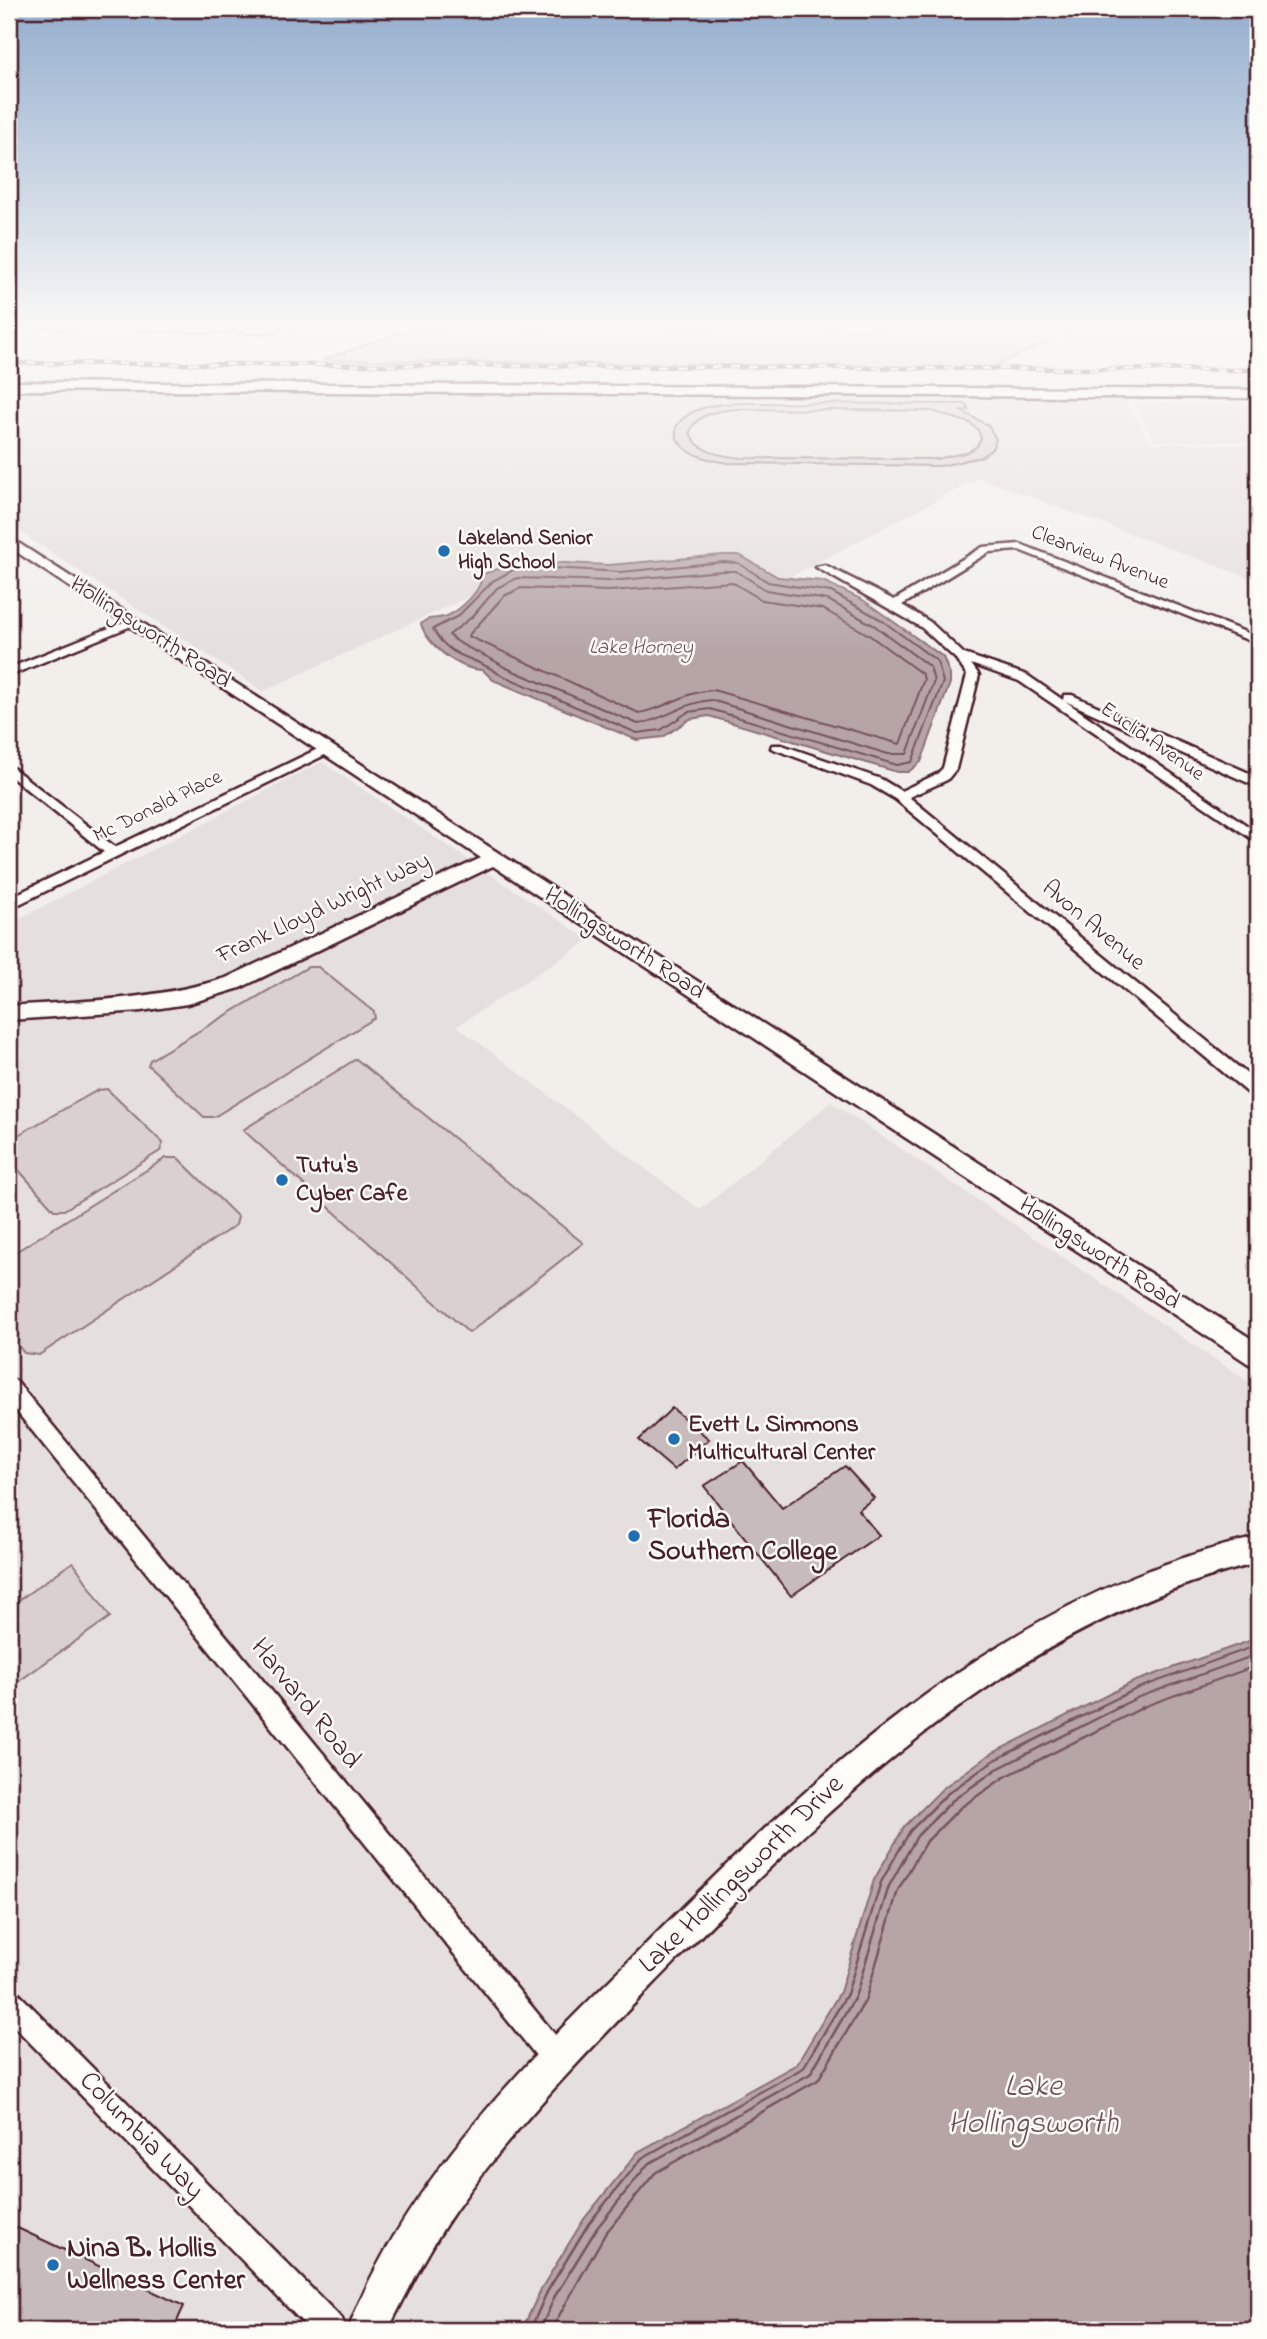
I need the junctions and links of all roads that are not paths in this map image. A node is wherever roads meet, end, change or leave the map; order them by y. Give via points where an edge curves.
1 (9, 541) edge
2 (821, 568) dead end
3 (894, 605) junction
4 (132, 622) junction
5 (1258, 641) edge
6 (963, 657) junction
7 (9, 672) edge
8 (1023, 678) junction
9 (777, 748) dead end
10 (326, 749) junction
11 (9, 769) edge
12 (1258, 782) edge
13 (900, 796) junction
14 (1258, 839) edge
15 (113, 852) junction
16 (492, 859) junction
17 (9, 904) edge
18 (9, 1013) edge
19 (1258, 1092) edge
20 (1252, 1356) edge
21 (9, 1388) edge
22 (1250, 1549) edge
23 (9, 2002) edge
24 (556, 2058) junction
25 (331, 2330) edge
26 (367, 2330) edge

1 - 4 street, Hollingsworth Road
2 - 3 street
3 - 5 street, Clearview Avenue via 987,549 1007,545
3 - 6 street
4 - 7 street
4 - 10 street, Hollingsworth Road
6 - 8 street, Euclid Avenue
6 - 13 street via 973,675 949,769 942,777
8 - 12 street, Euclid Avenue
8 - 14 street, Euclid Avenue
9 - 13 street, Avon Avenue via 876,782
10 - 15 street, Mc Donald Place
10 - 16 street, Hollingsworth Road
11 - 15 street
13 - 19 street, Avon Avenue
15 - 17 street, Mc Donald Place
16 - 18 street, Frank Lloyd Wright Way via 233,983 141,1004
16 - 20 street, Hollingsworth Road
21 - 24 street, Harvard Road
22 - 24 street, Lake Hollingsworth Drive via 1156,1581 1057,1627 960,1686 888,1738 791,1823
23 - 25 street, Columbia Way
24 - 26 street, Lake Hollingsworth Drive via 441,2200

